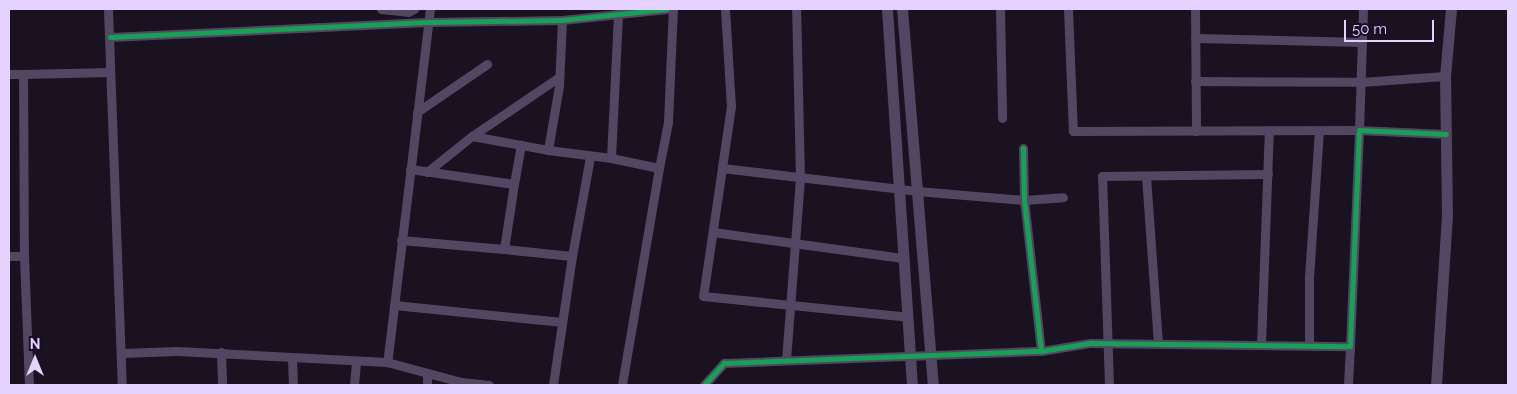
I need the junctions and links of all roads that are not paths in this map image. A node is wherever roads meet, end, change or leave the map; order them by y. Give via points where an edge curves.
1 (108, 9) edge
2 (381, 9) edge
3 (414, 9) edge
4 (430, 9) edge
5 (666, 9) edge
6 (673, 9) edge
7 (725, 9) edge
8 (796, 9) edge
9 (887, 9) edge
10 (902, 9) edge
11 (1000, 9) edge
12 (1068, 9) edge
13 (1195, 9) edge
14 (1363, 9) edge
15 (1451, 9) edge
16 (618, 14) junction
17 (562, 20) junction
18 (427, 22) junction
19 (110, 37) junction
20 (1195, 38) junction
21 (1362, 42) junction
22 (487, 64) dead end
23 (110, 72) junction
24 (9, 74) edge
25 (23, 74) junction
26 (1445, 76) junction
27 (558, 77) junction
28 (1196, 80) junction
29 (1361, 82) junction
30 (417, 112) junction
31 (1002, 118) dead end
32 (1270, 130) junction
33 (1319, 130) junction
34 (1359, 130) junction
35 (1196, 131) junction
36 (1446, 134) junction
37 (472, 136) junction
38 (521, 145) junction
39 (1023, 148) dead end
40 (548, 150) junction
41 (590, 157) junction
42 (612, 158) junction
43 (659, 168) junction
44 (722, 168) junction
45 (410, 169) junction
46 (427, 172) junction
47 (1268, 174) junction
48 (1146, 176) junction
49 (800, 179) junction
50 (514, 184) junction
51 (899, 189) junction
52 (918, 191) junction
53 (1063, 197) dead end
54 (1024, 200) junction
55 (713, 232) junction
56 (401, 240) junction
57 (793, 242) junction
58 (504, 249) junction
59 (9, 256) edge
60 (24, 256) junction
61 (572, 256) junction
62 (904, 258) junction
63 (394, 305) junction
64 (790, 305) junction
65 (908, 317) junction
66 (562, 322) junction
67 (1109, 343) junction
68 (1158, 344) junction
69 (1261, 345) junction
70 (1309, 345) junction
71 (1350, 346) junction
72 (1041, 351) junction
73 (122, 352) junction
74 (221, 352) junction
75 (931, 356) junction
76 (911, 357) junction
77 (292, 358) junction
78 (786, 360) junction
79 (356, 361) junction
80 (387, 362) junction
81 (428, 374) junction
82 (29, 385) edge
83 (122, 385) edge
84 (222, 385) edge
85 (293, 385) edge
86 (354, 385) edge
87 (427, 385) edge
88 (489, 385) edge
89 (553, 385) edge
90 (622, 385) edge
91 (704, 385) edge
92 (912, 385) edge
93 (933, 385) edge
94 (1110, 385) edge
95 (1348, 385) edge
96 (1436, 385) edge

1 - 19 street
2 - 3 street via 408,12
4 - 18 street
5 - 16 street
6 - 43 street via 668,122
7 - 44 street via 731,106
8 - 49 street
9 - 51 street
10 - 52 street
11 - 31 street
12 - 35 street via 1073,131
13 - 20 street
14 - 21 street
15 - 26 street
16 - 17 street
16 - 42 street
17 - 18 street
17 - 27 street
18 - 19 street
18 - 30 street
19 - 23 street
20 - 21 street
20 - 28 street
21 - 29 street
22 - 30 street
23 - 25 street
23 - 73 street
24 - 25 street
25 - 60 street
26 - 29 street
26 - 36 street
27 - 37 street
27 - 40 street
28 - 29 street
28 - 35 street
29 - 34 street
30 - 45 street
32 - 33 street
32 - 35 street
32 - 47 street
33 - 34 street
33 - 70 street via 1309,278
34 - 36 street
34 - 71 street
36 - 96 street via 1447,216
37 - 38 street
37 - 46 street
38 - 40 street
38 - 50 street
39 - 54 street
40 - 41 street
41 - 42 street
41 - 61 street
42 - 43 street
43 - 90 street
44 - 49 street
44 - 55 street
45 - 46 street
45 - 56 street
46 - 50 street
47 - 48 street
47 - 69 street
48 - 67 street via 1102,176
48 - 68 street
49 - 51 street
49 - 57 street
50 - 58 street
51 - 52 street
51 - 62 street
52 - 54 street
52 - 75 street
53 - 54 street
54 - 72 street
55 - 57 street
55 - 64 street via 703,296
56 - 58 street
56 - 63 street
57 - 62 street
57 - 64 street
58 - 61 street
59 - 60 street
60 - 82 street
61 - 66 street
62 - 65 street
63 - 66 street
63 - 80 street
64 - 65 street
64 - 78 street
65 - 76 street
66 - 89 street
67 - 68 street
67 - 72 street
67 - 94 street
68 - 69 street
69 - 70 street
70 - 71 street
71 - 95 street
72 - 75 street
73 - 74 street
73 - 83 street
74 - 77 street
74 - 84 street
75 - 76 street
75 - 93 street
76 - 78 street
76 - 92 street
77 - 79 street
77 - 85 street
78 - 91 street via 724,363
79 - 80 street
79 - 86 street
80 - 81 street
81 - 87 street
81 - 88 street

